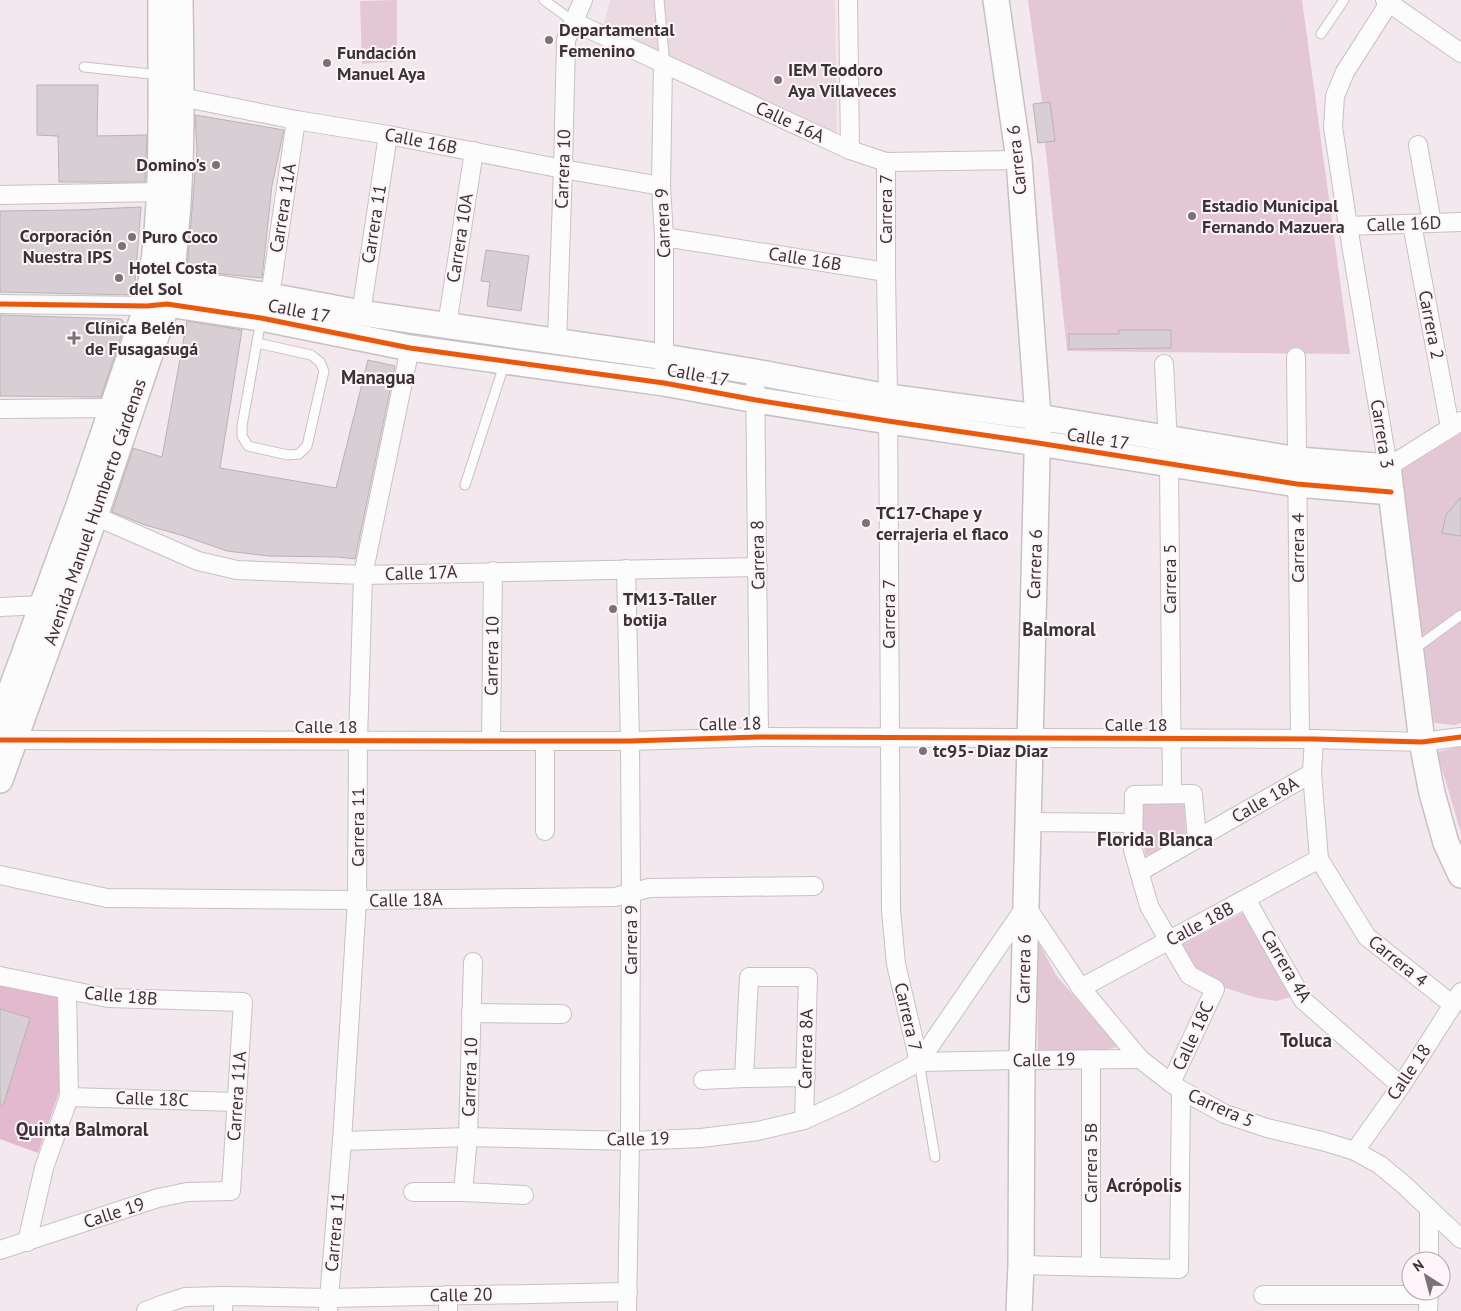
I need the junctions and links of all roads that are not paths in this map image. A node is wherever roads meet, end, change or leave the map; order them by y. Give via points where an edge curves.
1 (161, 0) edge
2 (180, 0) edge
3 (544, 0) edge
4 (583, 0) edge
5 (659, 0) edge
6 (848, 0) edge
7 (996, 0) edge
8 (1344, 0) edge
9 (1388, 1) edge
10 (574, 22) junction
11 (1321, 34) dead end
12 (1459, 48) edge
13 (663, 63) junction
14 (84, 67) dead end
15 (161, 75) junction
16 (181, 97) junction
17 (296, 120) junction
18 (388, 135) junction
19 (1418, 145) dead end
20 (850, 150) junction
21 (474, 151) junction
22 (1019, 160) junction
23 (886, 162) junction
24 (563, 170) junction
25 (661, 186) junction
26 (160, 192) junction
27 (0, 195) edge
28 (1461, 222) edge
29 (1432, 223) junction
30 (1412, 224) junction
31 (1348, 226) junction
32 (664, 237) junction
33 (886, 272) junction
34 (159, 293) junction
35 (0, 304) edge
36 (266, 307) junction
37 (360, 313) junction
38 (447, 325) junction
39 (557, 342) junction
40 (257, 343) junction
41 (410, 348) junction
42 (665, 357) junction
43 (1296, 357) dead end
44 (506, 361) junction
45 (1164, 364) dead end
46 (755, 372) junction
47 (664, 383) junction
48 (888, 397) junction
49 (756, 400) junction
50 (111, 408) junction
51 (0, 410) edge
52 (1038, 417) junction
53 (888, 421) junction
54 (1456, 424) edge
55 (1169, 439) junction
56 (1038, 443) junction
57 (1169, 464) junction
58 (1388, 467) junction
59 (1298, 472) junction
60 (465, 485) dead end
61 (1391, 492) junction
62 (95, 516) junction
63 (758, 567) junction
64 (626, 569) junction
65 (493, 571) junction
66 (363, 575) junction
67 (43, 605) junction
68 (0, 607) edge
69 (1461, 615) edge
70 (1411, 652) junction
71 (2, 708) edge
72 (760, 737) junction
73 (1461, 737) edge
74 (890, 738) junction
75 (1030, 738) junction
76 (1172, 739) junction
77 (1307, 739) junction
78 (7, 740) edge
79 (358, 740) junction
80 (491, 741) junction
81 (545, 741) junction
82 (630, 741) junction
83 (1422, 742) junction
84 (1312, 773) junction
85 (0, 780) edge
86 (1172, 794) junction
87 (1028, 822) junction
88 (1132, 823) junction
89 (545, 831) dead end
90 (1197, 838) junction
91 (1319, 859) junction
92 (1138, 872) junction
93 (0, 875) edge
94 (1461, 875) edge
95 (814, 886) dead end
96 (632, 893) junction
97 (1246, 899) junction
98 (357, 900) junction
99 (1026, 906) junction
100 (1168, 941) junction
101 (473, 962) dead end
102 (0, 976) edge
103 (1081, 988) junction
104 (67, 990) junction
105 (1457, 999) edge
106 (243, 1002) joint
107 (472, 1013) junction
108 (562, 1014) dead end
109 (1091, 1059) junction
110 (1140, 1059) junction
111 (1022, 1060) junction
112 (919, 1062) junction
113 (806, 1077) junction
114 (744, 1078) junction
115 (703, 1080) dead end
116 (1401, 1086) junction
117 (1176, 1087) junction
118 (69, 1097) junction
119 (236, 1102) junction
120 (804, 1120) junction
121 (468, 1137) junction
122 (342, 1141) junction
123 (630, 1141) junction
124 (1355, 1152) junction
125 (935, 1158) dead end
126 (231, 1191) joint
127 (413, 1192) dead end
128 (463, 1192) junction
129 (524, 1195) dead end
130 (1429, 1210) junction
131 (1461, 1239) edge
132 (26, 1242) junction
133 (0, 1250) edge
134 (1429, 1251) edge
135 (1021, 1265) junction
136 (1091, 1267) junction
137 (628, 1292) junction
138 (1264, 1295) dead end
139 (1401, 1298) edge
140 (224, 1303) edge
141 (448, 1303) edge
142 (329, 1305) edge
143 (146, 1311) edge
144 (627, 1311) edge
145 (1019, 1311) edge

1 - 15 street, Avenida Manuel Humberto Cárdenas
2 - 16 street, Avenida Manuel Humberto Cárdenas
3 - 10 lane
4 - 10 street, Carrera 10
5 - 13 lane
6 - 20 street
7 - 22 street, Carrera 6
8 - 11 lane
9 - 12 street
9 - 31 street, Carrera 3 via 1345,72 1335,96 1333,128
10 - 13 street, Calle 16A
10 - 24 street, Carrera 10 via 566,40
13 - 20 street, Calle 16A
13 - 25 street, Carrera 9
14 - 15 lane
15 - 26 street, Avenida Manuel Humberto Cárdenas
16 - 17 street, Calle 16B
16 - 34 street, Avenida Manuel Humberto Cárdenas via 179,193
17 - 18 street, Calle 16B
17 - 36 street, Carrera 11A
18 - 21 street, Calle 16B
18 - 37 street, Carrera 11
19 - 29 street
20 - 23 street, Calle 16A
21 - 24 street, Calle 16B
21 - 38 street, Carrera 10A
22 - 23 street, Calle 16A
22 - 52 street, Carrera 6
23 - 33 street, Carrera 7
24 - 25 street, Calle 16B
24 - 39 street, Carrera 10
25 - 32 street, Carrera 9
26 - 27 street
26 - 34 street, Avenida Manuel Humberto Cárdenas
28 - 29 street, Calle 16D
29 - 30 street, Calle 16D
30 - 31 street, Calle 16D
30 - 54 street, Carrera 2
31 - 58 street, Carrera 3
32 - 33 street, Calle 16B
32 - 42 street, Carrera 9
33 - 48 street, Carrera 7
34 - 35 street, Calle 17
34 - 36 street, Calle 17
34 - 50 street, Avenida Manuel Humberto Cárdenas
34 - 62 street, Avenida Manuel Humberto Cárdenas
36 - 37 street, Calle 17
36 - 40 lane
36 - 41 street, Calle 17
37 - 38 street, Calle 17
38 - 39 street, Calle 17
39 - 42 street, Calle 17
40 - 40 lane via 311,355 320,362 324,371 307,446 299,454 288,455 248,446 242,436
41 - 44 street, Calle 17
41 - 66 street, Carrera 11
42 - 46 street, Calle 17
42 - 47 street, Carrera 9
43 - 59 street, Carrera 4
44 - 47 street, Calle 17
44 - 60 lane
45 - 55 street, Carrera 5
46 - 48 street, Calle 17
46 - 49 street, Carrera 8
47 - 49 street, Calle 17
48 - 52 street, Calle 17
48 - 53 street, Carrera 7
49 - 53 street, Calle 17
49 - 63 street, Carrera 8
50 - 51 street
50 - 67 street, Avenida Manuel Humberto Cárdenas
52 - 55 street, Calle 17
52 - 56 street, Carrera 6
53 - 56 street, Calle 17
53 - 74 street, Carrera 7
54 - 58 street
55 - 57 street, Carrera 5
55 - 59 street, Calle 17
56 - 57 street, Calle 17
56 - 75 street, Carrera 6
57 - 59 street, Calle 17
57 - 76 street, Carrera 5
58 - 59 street, Calle 17
58 - 61 street, Carrera 3
59 - 61 street, Calle 17
59 - 77 street, Carrera 4
61 - 70 street, Carrera 3
62 - 66 street, Calle 17A via 179,554 217,566 237,570
62 - 78 street, Avenida Manuel Humberto Cárdenas
63 - 64 street, Calle 17A
63 - 72 street, Carrera 8
64 - 65 street, Calle 17A
64 - 82 street, Carrera 9
65 - 66 street, Calle 17A
65 - 80 street, Carrera 10
66 - 79 street, Carrera 11
67 - 68 street
67 - 71 street, Avenida Manuel Humberto Cárdenas
69 - 70 lane
70 - 83 street, Carrera 3
72 - 74 street, Calle 18
72 - 82 street, Calle 18
73 - 83 street, Calle 18
74 - 75 street, Calle 18
74 - 112 street, Carrera 7 via 891,910 895,955
75 - 76 street, Calle 18
75 - 87 street, Carrera 6
76 - 77 street, Calle 18
76 - 86 street, Carrera 5
77 - 83 street, Calle 18
77 - 84 street, Carrera 4
78 - 79 street, Calle 18
78 - 85 street, Avenida Manuel Humberto Cárdenas
79 - 80 street, Calle 18
79 - 98 street, Carrera 11
80 - 81 street, Calle 18
81 - 82 street, Calle 18
81 - 89 street
82 - 96 street, Carrera 9
83 - 94 street, Carrera 3 via 1446,843
84 - 90 street, Calle 18A
84 - 91 street, Carrera 4
86 - 88 street via 1134,794
86 - 90 street via 1193,794
87 - 88 street
87 - 99 street, Carrera 6
88 - 92 street
90 - 92 street, Calle 18A
91 - 97 street, Calle 18B
91 - 105 street, Carrera 4 via 1367,937
92 - 100 street via 1149,906
93 - 98 street, Calle 18A via 107,898
95 - 96 street, Calle 18A via 649,888
96 - 98 street, Calle 18A via 616,897
96 - 123 street, Carrera 9
97 - 100 street, Calle 18B
97 - 116 street, Carrera 4A via 1303,1000
98 - 122 street, Carrera 11
99 - 103 street, Carrera 5
99 - 111 street, Carrera 6
99 - 112 street, Calle 19
100 - 103 street, Calle 18B
100 - 117 street, Calle 18C via 1189,975 1215,989
101 - 107 street, Carrera 10
102 - 104 street, Calle 18B
103 - 110 street, Carrera 5
104 - 106 street, Calle 18B via 108,998
104 - 118 street
105 - 116 street, Calle 18
106 - 119 street, Carrera 11A
107 - 108 street
107 - 121 street, Carrera 10
109 - 110 street, Calle 19
109 - 111 street, Calle 19
109 - 136 street, Carrera 5B
110 - 117 street, Carrera 5
111 - 112 street, Calle 19
111 - 135 street, Carrera 6
112 - 120 street, Calle 19
112 - 125 lane
113 - 114 street
113 - 114 street, Carrera 8A via 808,977 749,977
113 - 120 street, Carrera 8A
114 - 115 street
116 - 124 street, Calle 18
117 - 124 street, Carrera 5 via 1225,1114
117 - 136 street via 1179,1269
118 - 119 street, Calle 18C
118 - 132 street via 44,1168
119 - 126 street, Carrera 11A
120 - 123 street, Calle 19 via 758,1131 701,1138
121 - 122 street, Calle 19
121 - 123 street, Calle 19
121 - 128 street, Carrera 10
122 - 142 street, Carrera 11
123 - 137 street, Carrera 9
124 - 130 street, Carrera 5 via 1380,1165
126 - 132 street, Calle 19 via 187,1192 158,1198
127 - 128 street
128 - 129 street
130 - 131 street
130 - 134 street
132 - 133 street, Calle 19
135 - 136 street
135 - 145 street, Carrera 6
137 - 141 street, Calle 20
137 - 144 street, Carrera 9
138 - 139 street
140 - 142 street, Calle 20
140 - 143 street, Calle 20 via 185,1298
141 - 142 street, Calle 20

